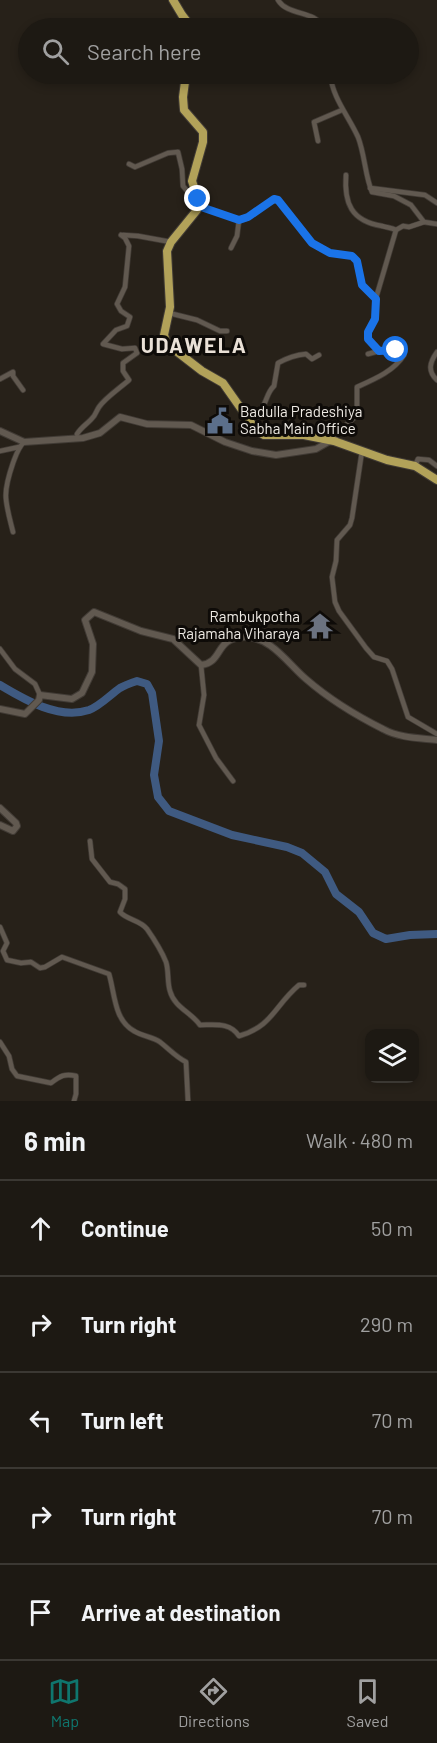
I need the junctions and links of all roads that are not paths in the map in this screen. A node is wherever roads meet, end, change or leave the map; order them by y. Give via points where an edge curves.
1 (173, 0) edge
2 (278, 0) edge
3 (184, 18) edge
4 (312, 18) edge
5 (185, 84) edge
6 (332, 84) edge
7 (342, 110) junction
8 (318, 141) dead end
9 (129, 165) dead end
10 (346, 175) dead end
11 (370, 188) junction
12 (196, 194) junction
13 (437, 203) edge
14 (239, 220) junction
15 (424, 222) junction
16 (437, 224) edge
17 (396, 230) junction
18 (171, 242) junction
19 (231, 248) dead end
20 (376, 299) junction
21 (169, 313) junction
22 (227, 331) dead end
23 (379, 351) junction
24 (437, 352) edge
25 (368, 354) dead end
26 (319, 356) dead end
27 (0, 378) edge
28 (437, 380) edge
29 (23, 390) dead end
30 (241, 410) junction
31 (0, 431) edge
32 (77, 434) dead end
33 (332, 441) junction
34 (22, 444) junction
35 (362, 450) junction
36 (0, 451) edge
37 (414, 466) junction
38 (437, 466) edge
39 (437, 480) edge
40 (13, 532) dead end
41 (0, 649) edge
42 (201, 665) junction
43 (40, 697) junction
44 (0, 710) edge
45 (437, 734) edge
46 (437, 741) edge
47 (233, 781) dead end
48 (0, 808) edge
49 (0, 825) edge
50 (90, 841) dead end
51 (0, 927) edge
52 (304, 985) dead end
53 (0, 1042) edge
54 (74, 1101) edge
55 (188, 1101) edge

1 - 3 highway
2 - 4 street via 288,9
5 - 12 highway via 184,110 203,132 192,181
6 - 7 street
7 - 8 street via 314,122
7 - 11 street via 357,137
9 - 12 street via 135,167 178,152 183,186
10 - 17 street via 345,196 350,209 364,219
11 - 13 street via 425,195
11 - 15 street via 411,205
12 - 14 street via 204,208
12 - 18 highway via 197,210
14 - 19 street
14 - 20 street via 278,200 312,243 357,261 362,285
15 - 16 street
15 - 17 street
17 - 20 street
18 - 21 highway via 167,251
18 - 32 street via 121,236 129,246 125,287 117,304 130,317 127,326 116,330 103,344 135,348 137,353 123,363 129,380 108,396
20 - 23 street via 368,339
21 - 22 street
21 - 30 highway via 164,335 167,344 223,383
23 - 25 street
23 - 33 street via 396,350 404,354 387,372 357,387 357,415
24 - 28 street via 429,369
26 - 30 street via 312,359 306,354 298,355 278,363 274,386 260,412
27 - 29 street via 13,372
30 - 33 highway via 264,435 304,435
31 - 34 street
33 - 34 street via 316,449 275,455 243,448 191,425 147,424 120,417 100,433 83,438
33 - 35 highway
34 - 36 street
34 - 40 street via 5,485
35 - 37 highway
35 - 45 street via 352,518 337,540 332,577 335,602 366,648 393,669 408,717
37 - 38 street via 423,458
37 - 39 highway
41 - 43 street via 15,669 35,684
42 - 43 street via 173,639 94,612 86,620 93,644 92,672 82,693 72,699
42 - 46 street via 214,659 226,641 255,638 335,700 385,730
42 - 47 street via 204,695 199,725
43 - 44 street via 23,715
48 - 49 street via 17,826 9,831
50 - 52 street via 92,859 110,882 125,888 122,915 146,927 166,963 170,992 200,1025 225,1025 239,1036 259,1029 290,993
51 - 55 street via 7,943 3,951 8,960 32,962 40,968 62,957 109,974 117,1012 125,1026 159,1041 186,1062
53 - 54 street via 12,1069 21,1078 51,1083 61,1076 76,1076

